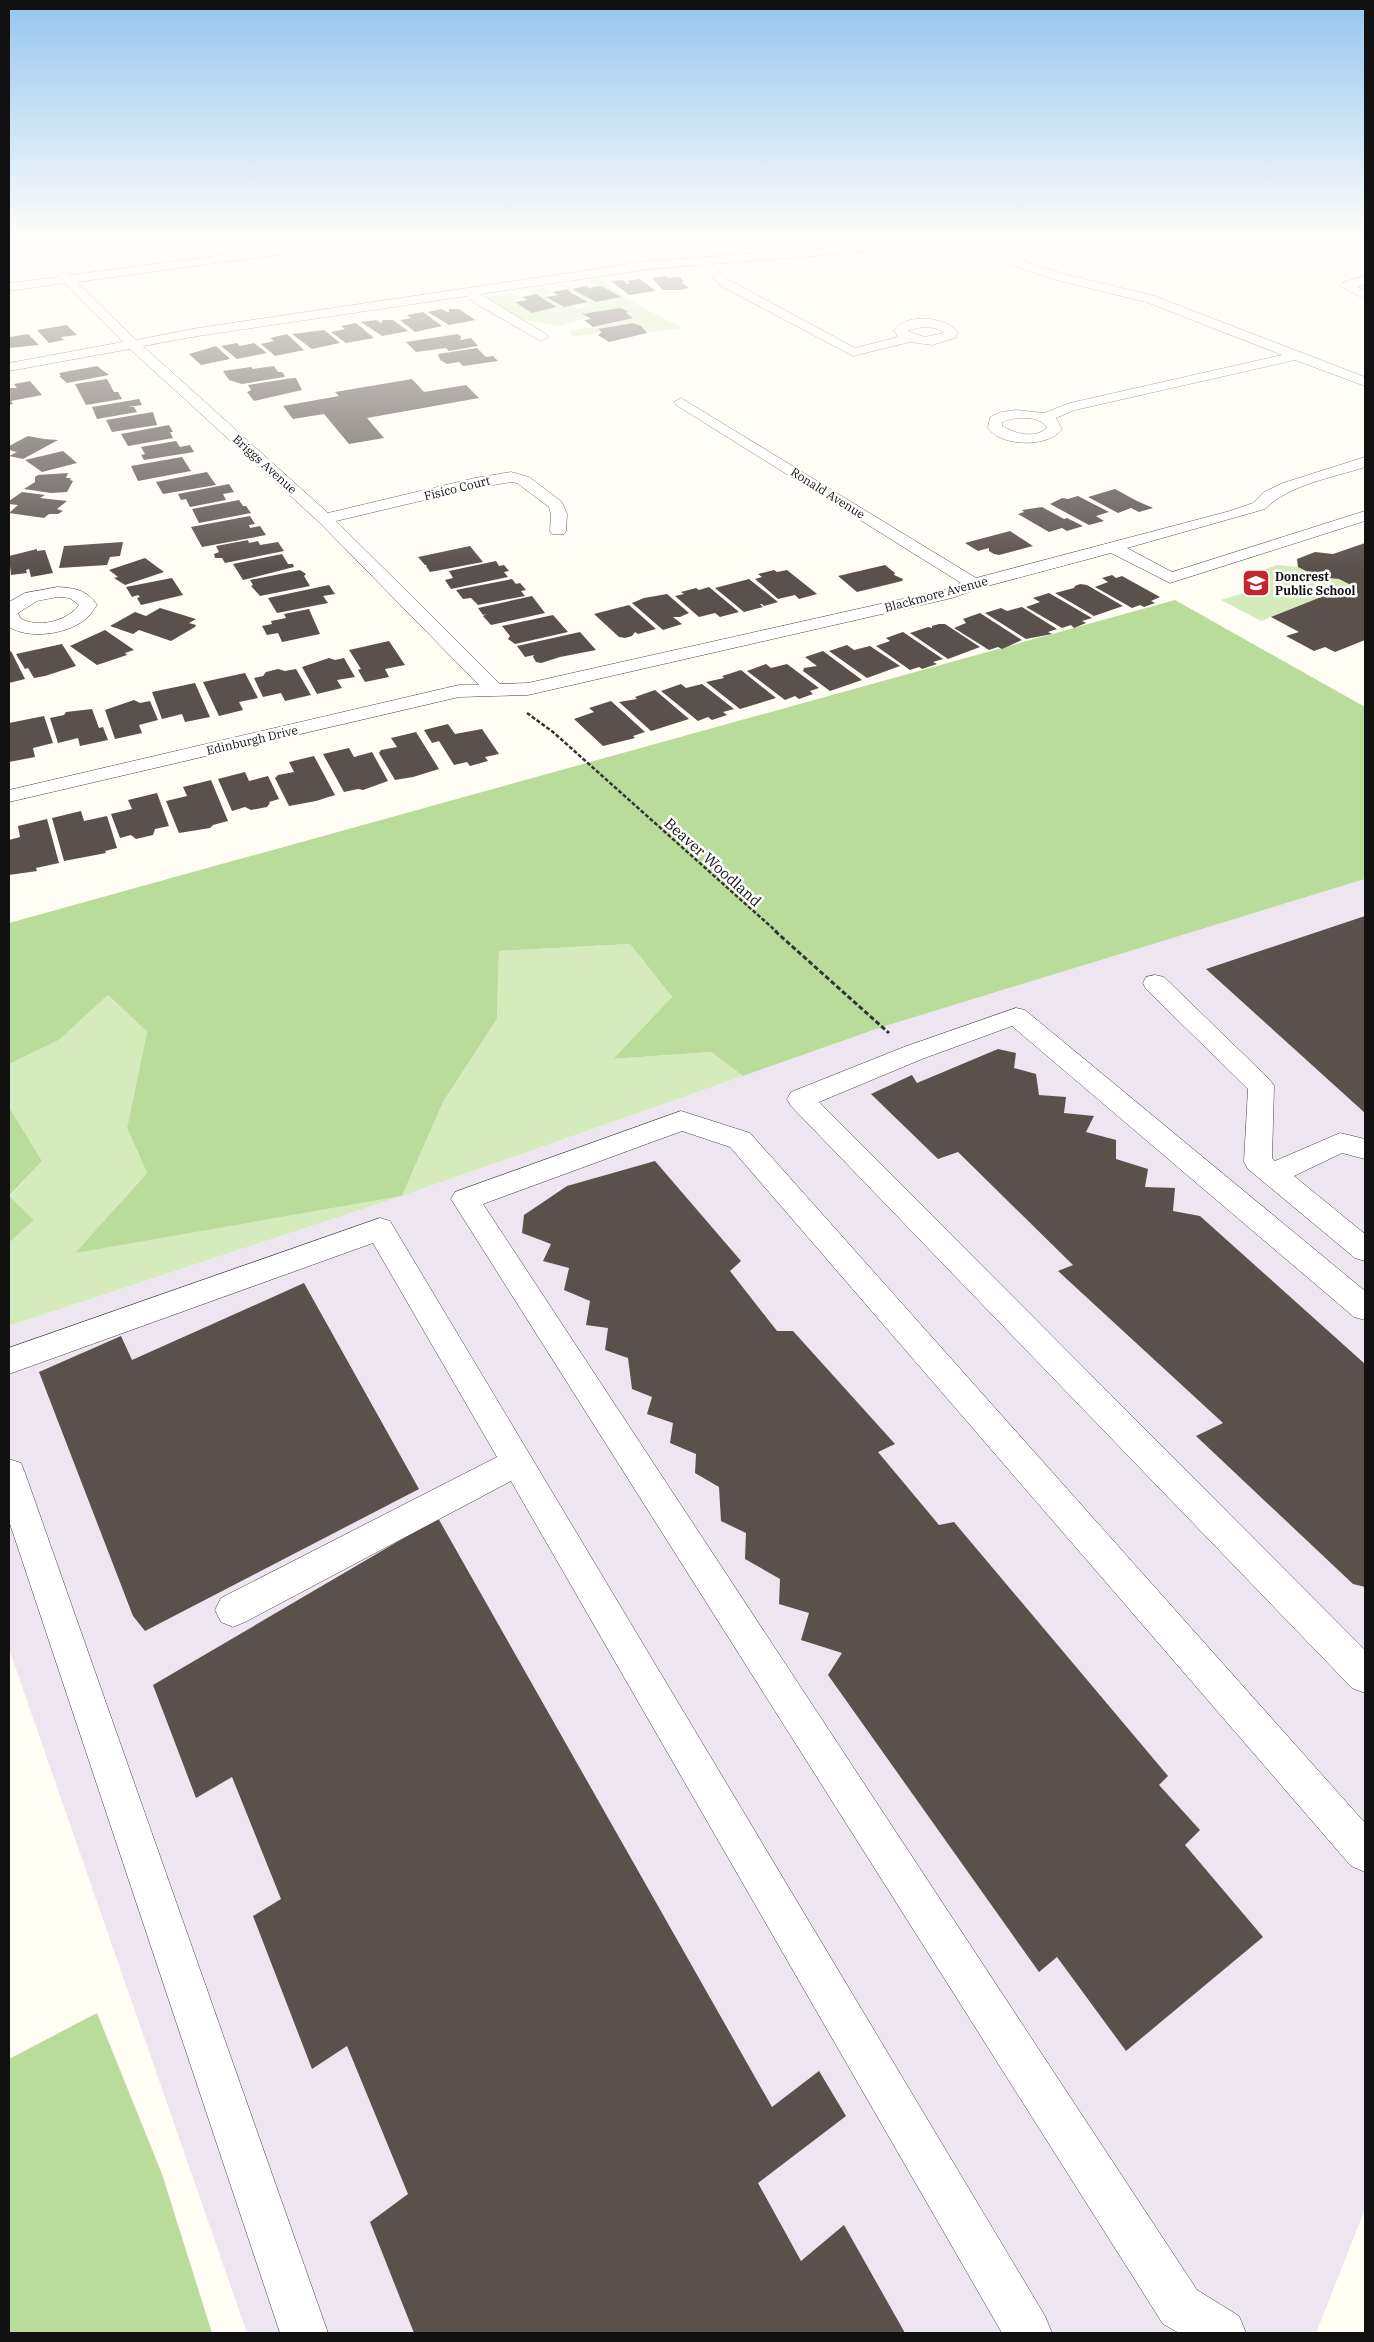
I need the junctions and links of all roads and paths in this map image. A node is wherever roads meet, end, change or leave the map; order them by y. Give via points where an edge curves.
1 (96, 350) edge
2 (142, 350) edge
3 (1286, 350) edge
4 (1299, 355) junction
5 (9, 367) edge
6 (1365, 382) edge
7 (681, 402) dead end
8 (1044, 418) dead end
9 (1365, 462) edge
10 (1365, 516) edge
11 (325, 519) junction
12 (558, 531) dead end
13 (1111, 546) junction
14 (974, 584) junction
15 (496, 691) junction
16 (9, 796) edge
17 (1155, 983) dead end
18 (913, 1054) junction
19 (1365, 1149) edge
20 (1272, 1174) junction
21 (1365, 1250) edge
22 (1365, 1308) edge
23 (9, 1361) edge
24 (517, 1462) junction
25 (9, 1473) edge
26 (233, 1610) dead end
27 (1365, 1675) edge
28 (1365, 1852) edge
29 (304, 2333) edge
30 (1028, 2333) edge
31 (1222, 2333) edge

1 - 5 street
2 - 11 street, Briggs Avenue
3 - 4 street
4 - 6 street
4 - 8 street via 1070,407
7 - 14 street, Ronald Avenue
9 - 13 street, Blackmore Avenue via 1289,486 1270,494 1259,506 1236,514
10 - 13 street via 1170,578
11 - 12 street, Fisico Court via 511,477 523,480 556,505
11 - 15 street, Briggs Avenue
13 - 14 street, Blackmore Avenue
14 - 15 street, Blackmore Avenue via 952,593 528,689
15 - 16 street, Edinburgh Drive via 460,691
15 - 18 path, Beaver Woodland via 552,732
17 - 20 street via 1261,1086 1258,1162
18 - 22 street via 1016,1016
18 - 27 street via 800,1099
19 - 20 street via 1340,1143
20 - 21 street
23 - 24 street via 380,1229
24 - 26 street
24 - 30 street
25 - 29 street
28 - 31 street via 740,1140 681,1121 465,1199 1180,2308

